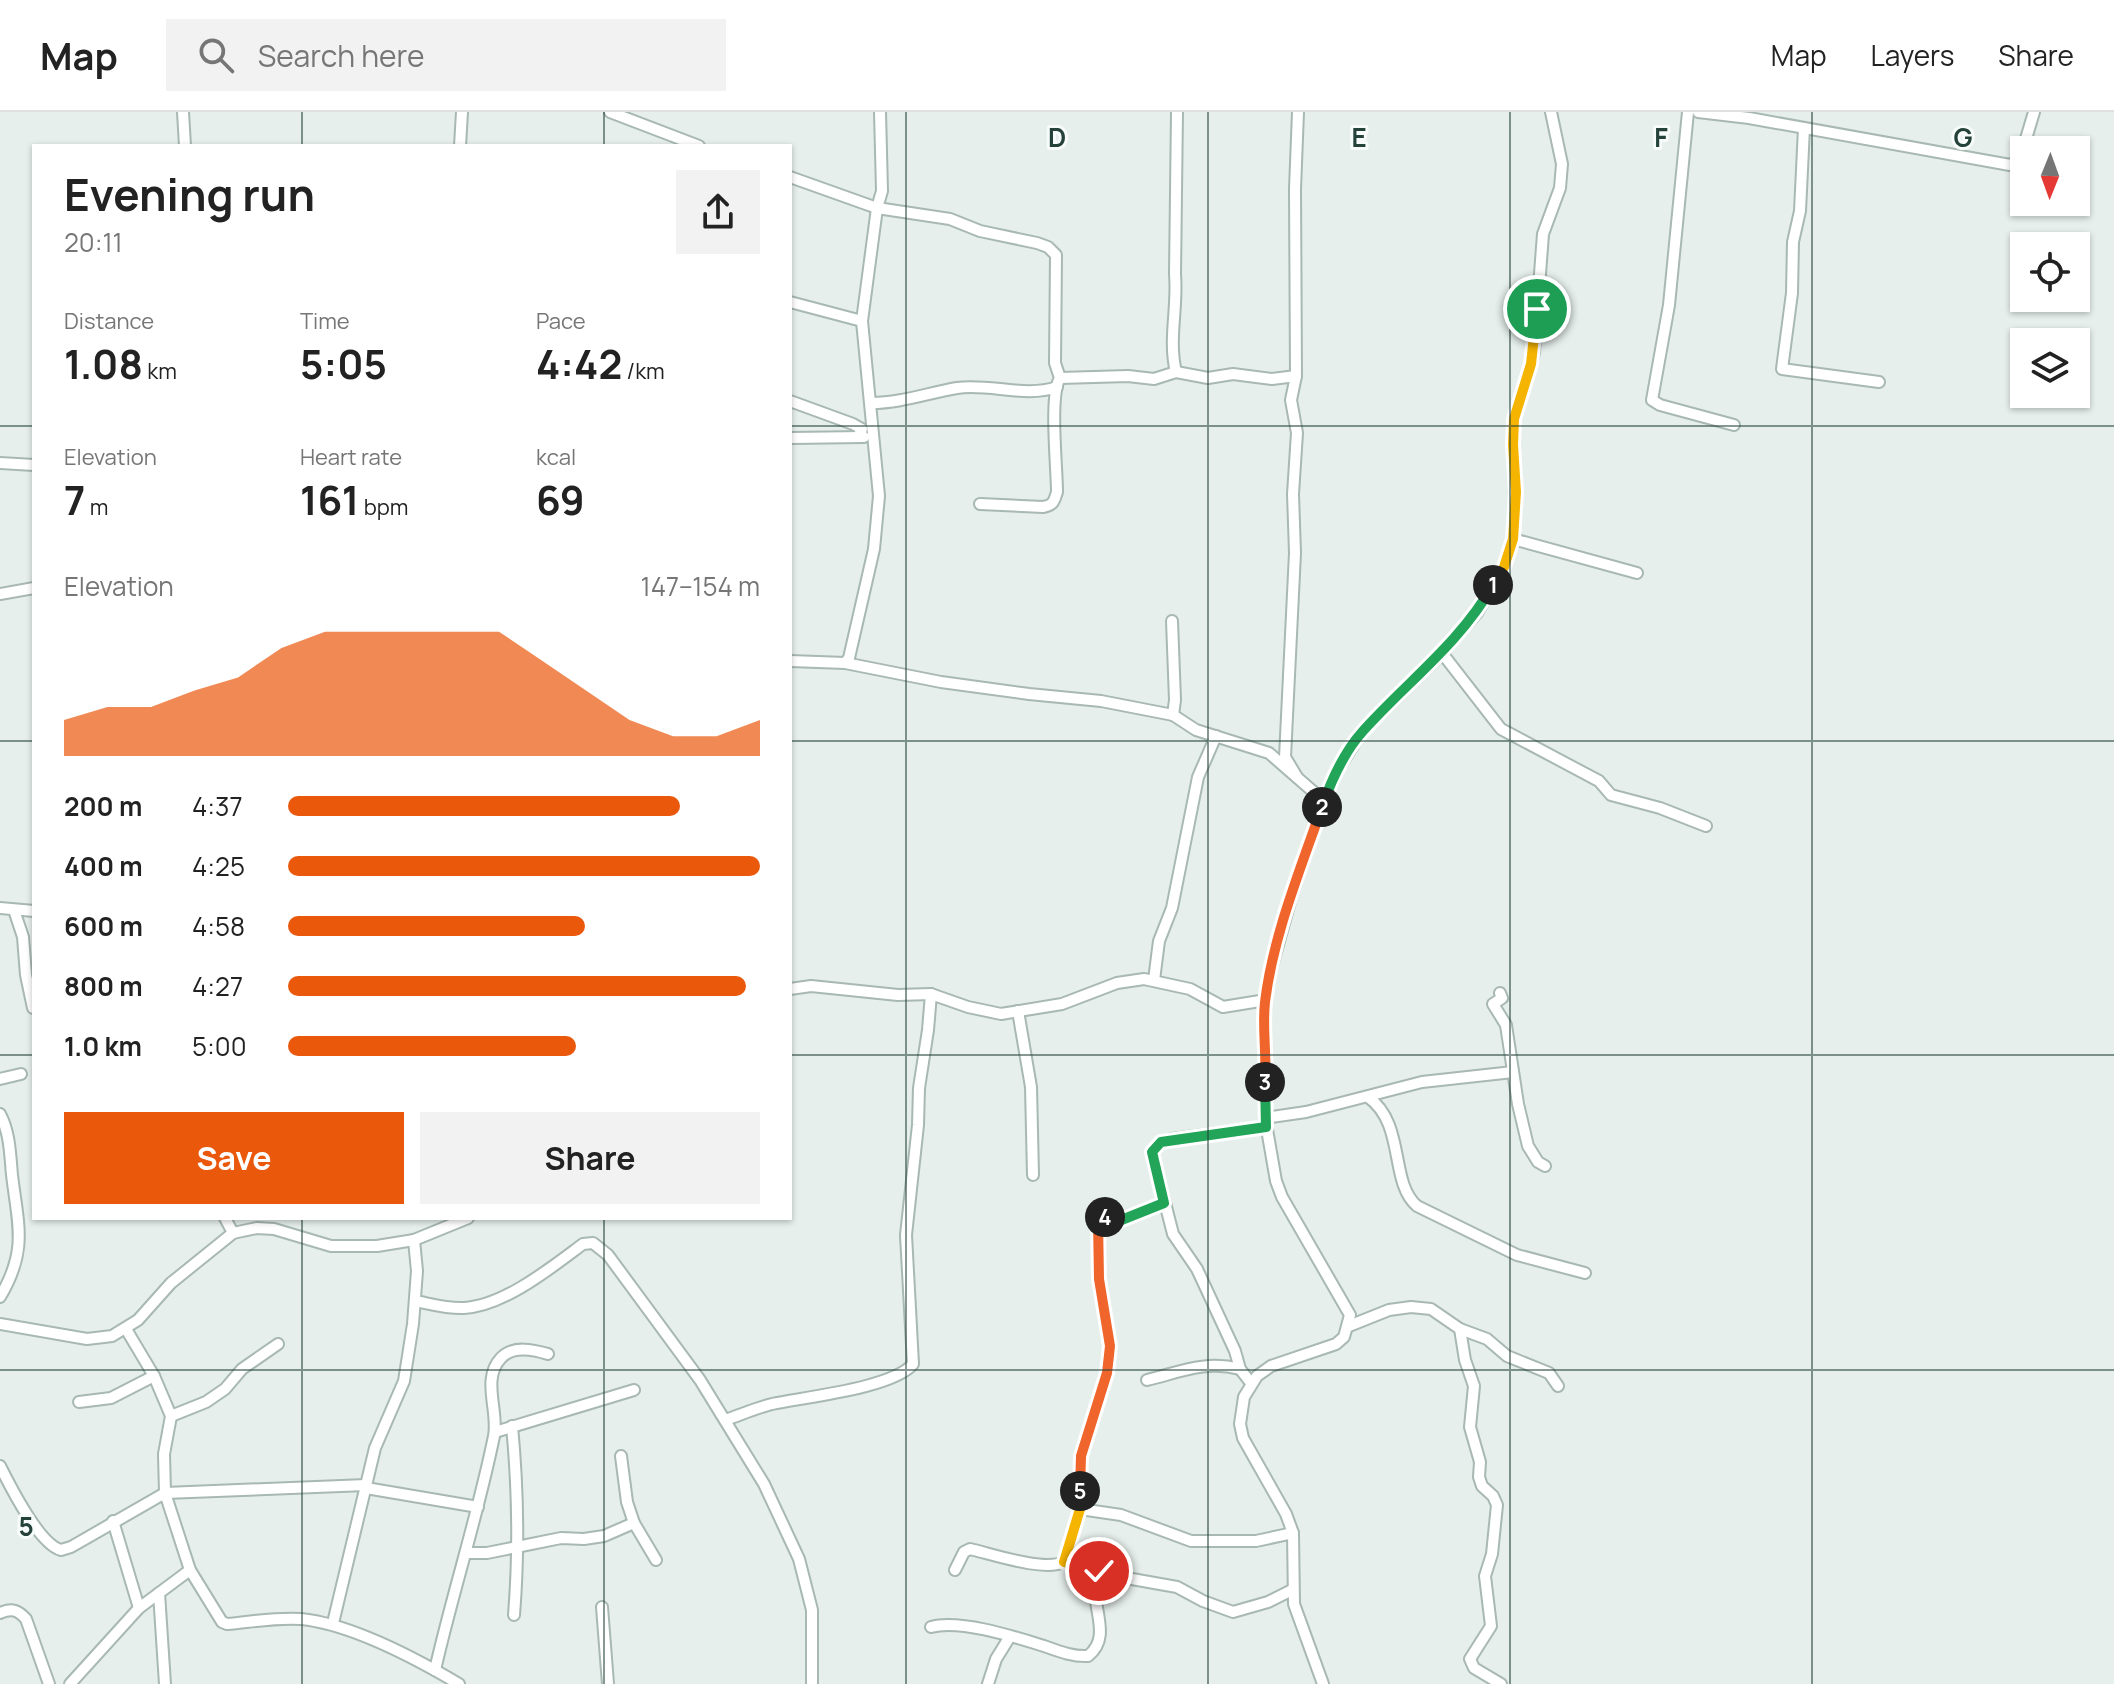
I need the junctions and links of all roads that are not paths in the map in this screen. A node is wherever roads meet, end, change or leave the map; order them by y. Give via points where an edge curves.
1 (183, 112) edge
2 (462, 112) edge
3 (610, 112) edge
4 (880, 112) edge
5 (1177, 112) edge
6 (1298, 112) edge
7 (1551, 112) edge
8 (1688, 112) edge
9 (1698, 112) edge
10 (2034, 112) edge
11 (1749, 115) edge
12 (1804, 128) junction
13 (185, 144) edge
14 (460, 144) edge
15 (694, 144) edge
16 (792, 178) edge
17 (877, 208) junction
18 (792, 303) edge
19 (862, 321) junction
20 (1176, 372) junction
21 (1296, 376) junction
22 (1058, 382) junction
23 (1879, 382) dead end
24 (792, 402) edge
25 (871, 403) junction
26 (1734, 425) dead end
27 (858, 437) junction
28 (874, 437) junction
29 (792, 438) edge
30 (0, 463) edge
31 (32, 465) edge
32 (980, 504) dead end
33 (1513, 539) junction
34 (1637, 573) dead end
35 (32, 588) edge
36 (0, 594) edge
37 (1172, 621) dead end
38 (1442, 653) junction
39 (792, 661) edge
40 (845, 663) junction
41 (1173, 715) junction
42 (1216, 736) junction
43 (1297, 777) junction
44 (1324, 801) junction
45 (1706, 826) dead end
46 (0, 908) edge
47 (14, 910) junction
48 (32, 911) edge
49 (1154, 980) junction
50 (792, 989) edge
51 (1500, 993) dead end
52 (931, 994) junction
53 (1266, 1000) junction
54 (32, 1003) edge
55 (1018, 1011) junction
56 (1513, 1072) junction
57 (21, 1074) dead end
58 (0, 1079) edge
59 (1368, 1097) junction
60 (0, 1114) edge
61 (1266, 1123) junction
62 (1545, 1166) dead end
63 (1033, 1175) dead end
64 (1164, 1203) junction
65 (226, 1220) edge
66 (463, 1220) edge
67 (233, 1233) junction
68 (414, 1240) junction
69 (1585, 1273) dead end
70 (0, 1297) edge
71 (415, 1301) junction
72 (0, 1324) edge
73 (1349, 1326) junction
74 (126, 1329) junction
75 (1460, 1329) junction
76 (278, 1344) dead end
77 (548, 1354) dead end
78 (1240, 1369) junction
79 (154, 1376) junction
80 (1147, 1380) dead end
81 (1251, 1383) junction
82 (1558, 1386) dead end
83 (634, 1390) dead end
84 (79, 1402) dead end
85 (171, 1416) junction
86 (725, 1420) junction
87 (512, 1426) junction
88 (495, 1432) junction
89 (513, 1439) junction
90 (621, 1456) dead end
91 (0, 1466) edge
92 (366, 1487) junction
93 (165, 1493) junction
94 (478, 1507) junction
95 (1080, 1509) junction
96 (113, 1521) junction
97 (634, 1523) junction
98 (1293, 1533) junction
99 (516, 1547) junction
100 (466, 1553) junction
101 (656, 1560) dead end
102 (1064, 1562) junction
103 (190, 1570) junction
104 (955, 1570) dead end
105 (1099, 1571) junction
106 (1292, 1590) junction
107 (159, 1593) junction
108 (602, 1607) dead end
109 (139, 1608) junction
110 (0, 1613) edge
111 (514, 1615) dead end
112 (333, 1623) junction
113 (931, 1627) dead end
114 (1006, 1643) junction
115 (435, 1670) junction
116 (49, 1684) edge
117 (70, 1684) edge
118 (165, 1684) edge
119 (459, 1684) edge
120 (608, 1684) edge
121 (812, 1684) edge
122 (988, 1684) edge
123 (1323, 1684) edge
124 (1501, 1684) edge

1 - 13 street
2 - 14 street
3 - 15 street
4 - 17 street via 882,191
5 - 20 street via 1177,299 1172,342
6 - 21 street
7 - 33 street via 1562,164 1560,188 1543,234 1534,353 1514,419
8 - 26 street via 1669,305 1652,400
9 - 11 street
10 - 12 street via 2020,159 2010,165
11 - 12 street
12 - 23 street via 1782,369
16 - 17 street
17 - 19 street
17 - 22 street via 950,219 1054,251
18 - 19 street
19 - 25 street
20 - 21 street via 1208,378
20 - 22 street via 1154,379 1118,376
21 - 43 street via 1291,400 1297,433 1295,553 1285,757
22 - 25 street via 1038,391 958,388
22 - 32 street via 1054,502 1043,507
24 - 27 street via 853,424 862,429
25 - 28 street
27 - 28 street
27 - 29 street
28 - 40 street via 879,496 874,549
30 - 31 street
33 - 34 street
33 - 38 street via 1504,567 1477,613
35 - 36 street
37 - 41 street
38 - 44 street via 1361,733
38 - 45 street via 1501,729 1599,781 1611,795
39 - 40 street
40 - 41 street
41 - 42 street
42 - 43 street via 1269,753
42 - 49 street via 1198,777
43 - 44 street
44 - 53 street via 1291,898
46 - 47 street
47 - 48 street
47 - 54 street
49 - 53 street via 1190,989 1223,1007
49 - 55 street via 1117,983 1062,1004
50 - 52 street
51 - 56 street via 1502,998 1493,1004 1506,1025
52 - 55 street via 986,1012
52 - 86 street via 906,1235 913,1364 883,1382 768,1405
53 - 61 street
55 - 63 street via 1031,1087
56 - 59 street via 1422,1082
56 - 62 street via 1528,1146
57 - 58 street
59 - 61 street
59 - 69 street via 1388,1122 1404,1183 1417,1206 1517,1255
60 - 70 street via 9,1140 20,1226 14,1267
61 - 64 street via 1161,1142 1152,1152
61 - 73 street via 1282,1197 1346,1306
64 - 78 street via 1173,1234 1197,1269
64 - 95 street via 1119,1221 1111,1214 1098,1221 1099,1279 1110,1346 1081,1456
65 - 67 street
66 - 68 street
67 - 68 street via 274,1229 331,1246
67 - 74 street via 171,1283
68 - 71 street
71 - 86 street via 481,1305 517,1290 583,1244 593,1243 622,1272
71 - 92 street via 404,1381 375,1448
72 - 74 street via 87,1339
73 - 75 street via 1411,1307 1431,1309
73 - 81 street via 1336,1344 1271,1366
74 - 79 street
75 - 82 street via 1549,1373
75 - 124 street via 1474,1386 1470,1427 1479,1477 1497,1505 1485,1576 1491,1626 1470,1659 1474,1668
76 - 85 street via 206,1402
77 - 88 street via 532,1349 502,1356 491,1388
78 - 80 street via 1188,1367
78 - 81 street
79 - 84 street via 111,1398
79 - 85 street
81 - 98 street via 1241,1407 1243,1438
83 - 87 street
85 - 93 street via 164,1454
86 - 121 street via 764,1484 799,1559 812,1610
87 - 88 street
87 - 89 street
88 - 89 street
88 - 94 street
89 - 99 street
90 - 97 street
91 - 96 street via 15,1496 55,1548 71,1547
92 - 93 street
92 - 94 street
92 - 112 street
93 - 96 street
93 - 103 street
94 - 100 street
95 - 98 street via 1121,1515 1191,1541 1256,1541
95 - 102 street
96 - 109 street
97 - 99 street via 604,1536
97 - 101 street
98 - 106 street
99 - 100 street
99 - 111 street
100 - 115 street
102 - 104 street via 1044,1564 970,1549
102 - 105 street
103 - 107 street
103 - 112 street via 227,1624 297,1618
105 - 106 street via 1177,1587 1233,1612
105 - 114 street via 1095,1651 1081,1657
106 - 123 street
107 - 109 street
107 - 118 street
108 - 120 street
109 - 117 street
110 - 116 street via 20,1612 26,1619
112 - 115 street
113 - 114 street via 953,1625 995,1633
114 - 122 street
115 - 119 street

